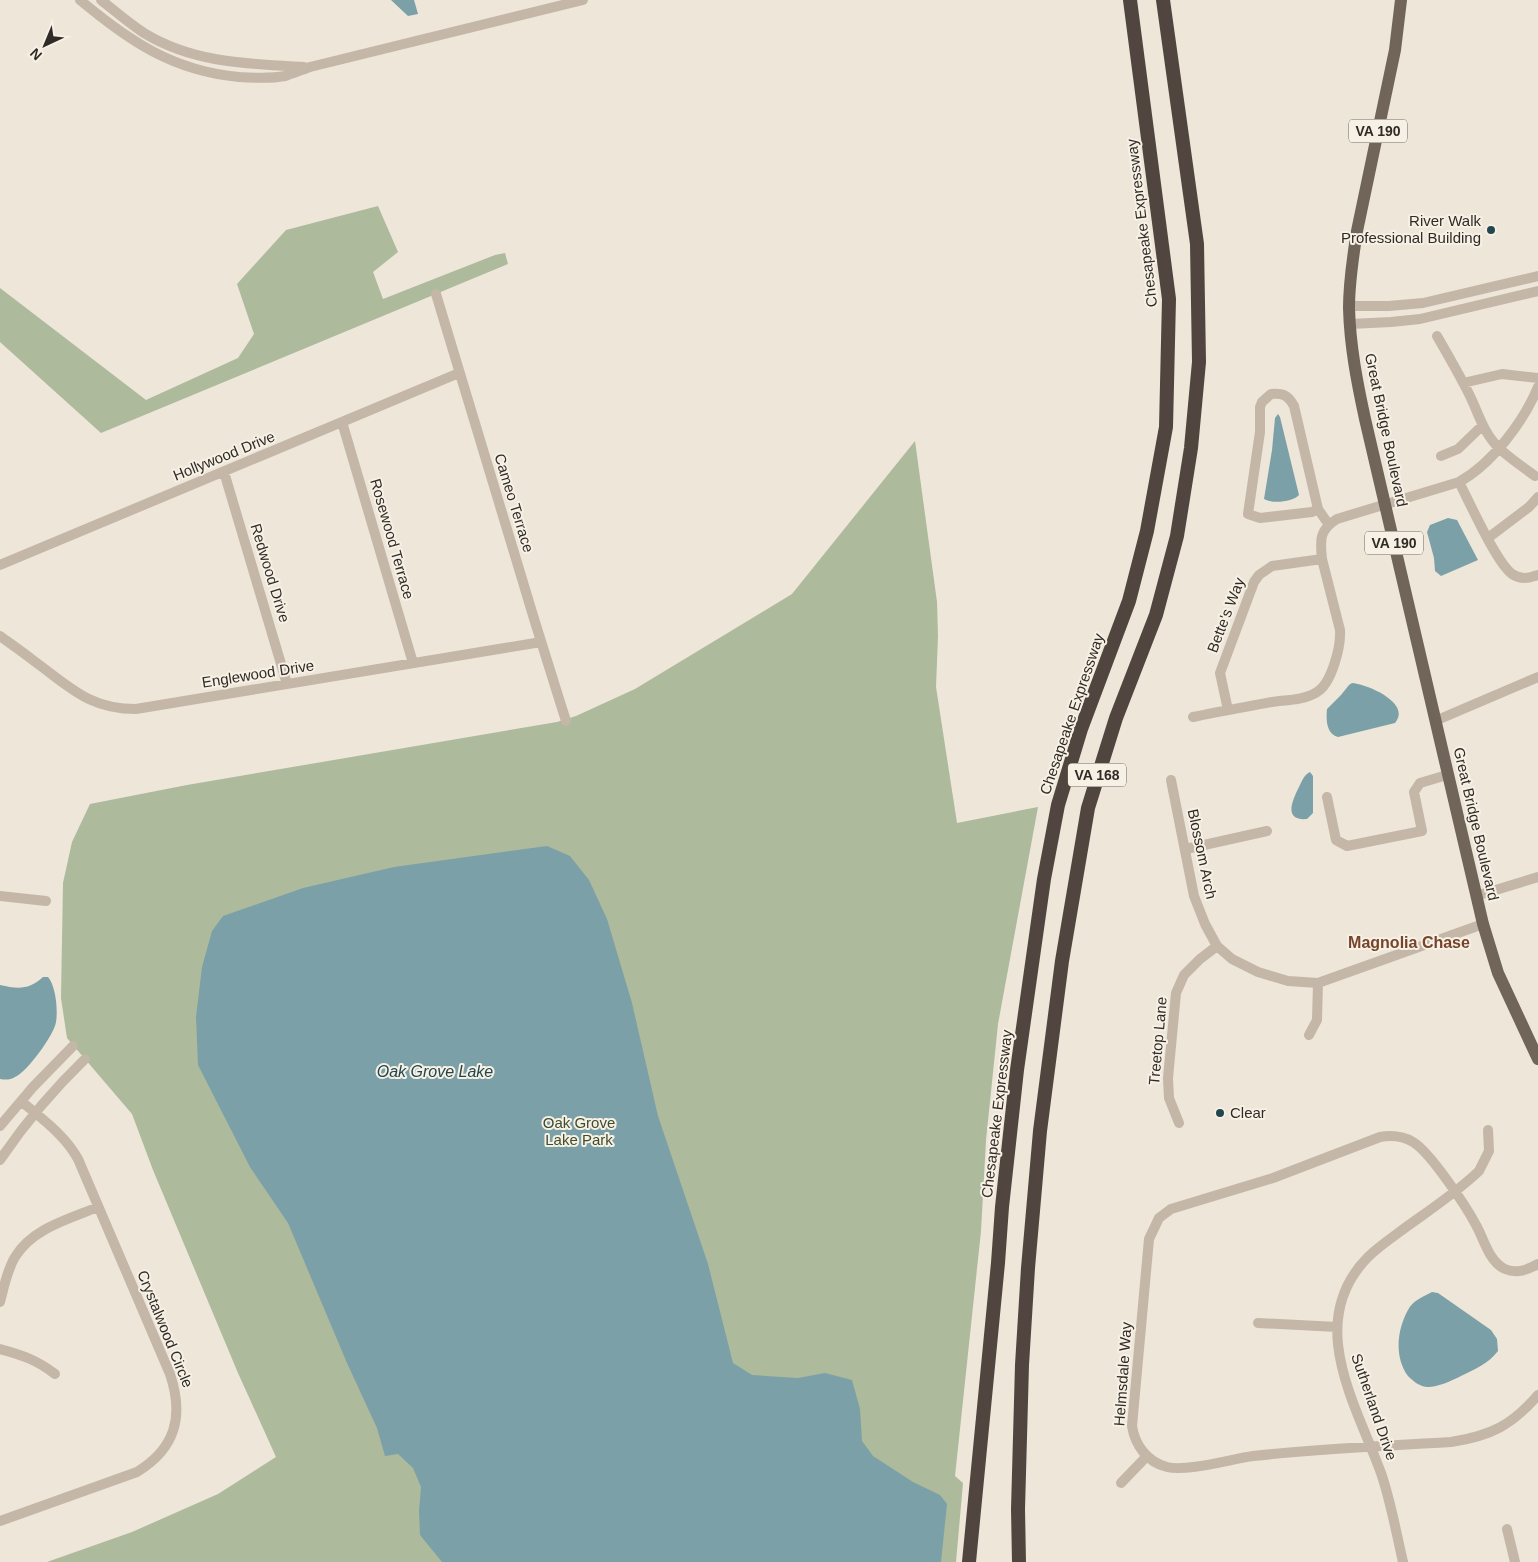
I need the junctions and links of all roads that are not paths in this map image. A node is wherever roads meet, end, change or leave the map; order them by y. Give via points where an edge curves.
1 (80, 0) edge
2 (101, 0) edge
3 (119, 0) edge
4 (583, 0) edge
5 (1130, 0) edge
6 (1163, 0) edge
7 (1401, 0) edge
8 (111, 8) junction
9 (104, 20) junction
10 (310, 67) junction
11 (1538, 276) edge
12 (1538, 291) edge
13 (436, 294) dead end
14 (1349, 306) junction
15 (1350, 324) junction
16 (1437, 336) dead end
17 (459, 373) junction
18 (1538, 378) edge
19 (1463, 383) junction
20 (1538, 387) edge
21 (342, 422) junction
22 (1483, 425) junction
23 (1499, 448) junction
24 (1441, 456) dead end
25 (224, 472) junction
26 (1535, 476) dead end
27 (1459, 482) junction
28 (1538, 497) edge
29 (1386, 506) junction
30 (1318, 509) junction
31 (1329, 525) junction
32 (1488, 538) junction
33 (1322, 559) junction
34 (0, 565) edge
35 (1538, 575) edge
36 (0, 636) edge
37 (541, 642) junction
38 (413, 663) junction
39 (1538, 677) edge
40 (287, 684) junction
41 (1228, 710) junction
42 (1193, 717) dead end
43 (566, 720) dead end
44 (1435, 720) junction
45 (1447, 774) junction
46 (1171, 780) dead end
47 (1327, 797) dead end
48 (1267, 831) dead end
49 (1186, 849) junction
50 (1538, 877) edge
51 (0, 896) edge
52 (1476, 896) junction
53 (46, 900) dead end
54 (1483, 924) junction
55 (1217, 946) junction
56 (1318, 983) junction
57 (1309, 1035) dead end
58 (73, 1046) dead end
59 (85, 1059) dead end
60 (1538, 1059) edge
61 (21, 1101) junction
62 (34, 1113) junction
63 (1179, 1123) dead end
64 (0, 1126) edge
65 (1488, 1130) dead end
66 (0, 1160) edge
67 (1454, 1191) junction
68 (98, 1207) junction
69 (1538, 1264) edge
70 (0, 1302) edge
71 (1258, 1323) dead end
72 (1337, 1327) junction
73 (0, 1350) edge
74 (55, 1374) dead end
75 (1538, 1395) edge
76 (1371, 1447) junction
77 (1147, 1456) junction
78 (1121, 1484) dead end
79 (0, 1521) edge
80 (1507, 1529) dead end
81 (970, 1562) edge
82 (1019, 1562) edge
83 (1403, 1562) edge
84 (1515, 1562) edge

1 - 9 street
2 - 8 street
3 - 8 street
4 - 10 street
5 - 81 highway, Chesapeake Expressway / VA 168 via 1169,300 1166,427 1147,531 1129,600 1081,729 1058,806 1044,879 1003,1198
6 - 82 highway, VA 168 via 1197,244 1200,362 1191,448 1175,544 1156,616 1116,718 1091,799 1062,961 1040,1131 1028,1268 1022,1374
7 - 14 main road, Great Bridge Boulevard / VA 190 via 1357,231
8 - 9 street
8 - 10 street via 146,34 206,58 245,64
9 - 10 street via 154,53 206,72 265,78
11 - 14 street via 1423,303
12 - 15 street via 1420,319
13 - 17 street, Cameo Terrace
14 - 15 main road, Great Bridge Boulevard / VA 190
15 - 29 main road, Great Bridge Boulevard / VA 190 via 1354,368
16 - 19 street
17 - 21 street, Hollywood Drive
17 - 37 street, Cameo Terrace
18 - 19 street via 1502,374
19 - 22 street
20 - 23 street via 1533,400
21 - 25 street, Hollywood Drive
21 - 38 street, Rosewood Terrace
22 - 23 street
22 - 24 street via 1458,448
23 - 26 street
23 - 27 street via 1471,476
25 - 34 street, Hollywood Drive
25 - 40 street, Redwood Drive
27 - 29 street
27 - 32 street
28 - 32 street
29 - 31 street via 1337,519
29 - 44 main road, Great Bridge Boulevard / VA 190
30 - 30 street via 1294,406 1284,394 1271,394 1260,407 1260,432 1248,514 1260,518
30 - 31 street
31 - 33 street via 1320,542
32 - 35 street via 1502,564 1513,575 1525,579
33 - 41 street, Bette's Way via 1272,566 1254,582 1220,672
33 - 41 street via 1340,630 1330,675 1322,688 1310,696
36 - 40 street, Englewood Drive via 80,694 119,709
37 - 38 street, Englewood Drive
37 - 43 street, Cameo Terrace
38 - 40 street, Englewood Drive
39 - 44 street
41 - 42 street
44 - 45 main road, Great Bridge Boulevard / VA 190
45 - 47 street via 1420,783 1414,792 1422,831 1347,846 1336,840
45 - 52 main road, Great Bridge Boulevard / VA 190
46 - 49 street, Blossom Arch
48 - 49 street
49 - 55 street, Blossom Arch via 1194,896
50 - 52 street
51 - 53 street
52 - 54 main road, Great Bridge Boulevard / VA 190
54 - 56 street, Blossom Arch
54 - 60 main road, Great Bridge Boulevard / VA 190 via 1500,978
55 - 56 street, Blossom Arch via 1232,959 1258,972 1288,981
55 - 63 street, Treetop Lane via 1184,975 1176,993 1168,1098
56 - 57 street via 1316,1020
58 - 61 street
59 - 62 street
61 - 62 street, Crystalwood Circle
61 - 64 street
62 - 66 street
62 - 68 street, Crystalwood Circle via 72,1148
65 - 67 street, Sutherland Drive via 1489,1151 1483,1167
67 - 69 street, Helmsdale Way via 1500,1266 1518,1272
67 - 72 street, Sutherland Drive via 1368,1256 1346,1289
67 - 77 street, Helmsdale Way via 1421,1147 1390,1136 1257,1183 1181,1204 1163,1214 1149,1239 1133,1406 1133,1432
68 - 70 street via 30,1239 13,1262
68 - 79 street, Crystalwood Circle via 173,1385 177,1398 173,1430 160,1454 137,1472
71 - 72 street
72 - 76 street, Sutherland Drive via 1338,1351 1344,1374
73 - 74 street via 31,1358
75 - 76 street via 1510,1422 1476,1438
76 - 77 street via 1285,1453 1175,1468 1159,1464
76 - 83 street, Sutherland Drive via 1386,1487
77 - 78 street
80 - 84 street

